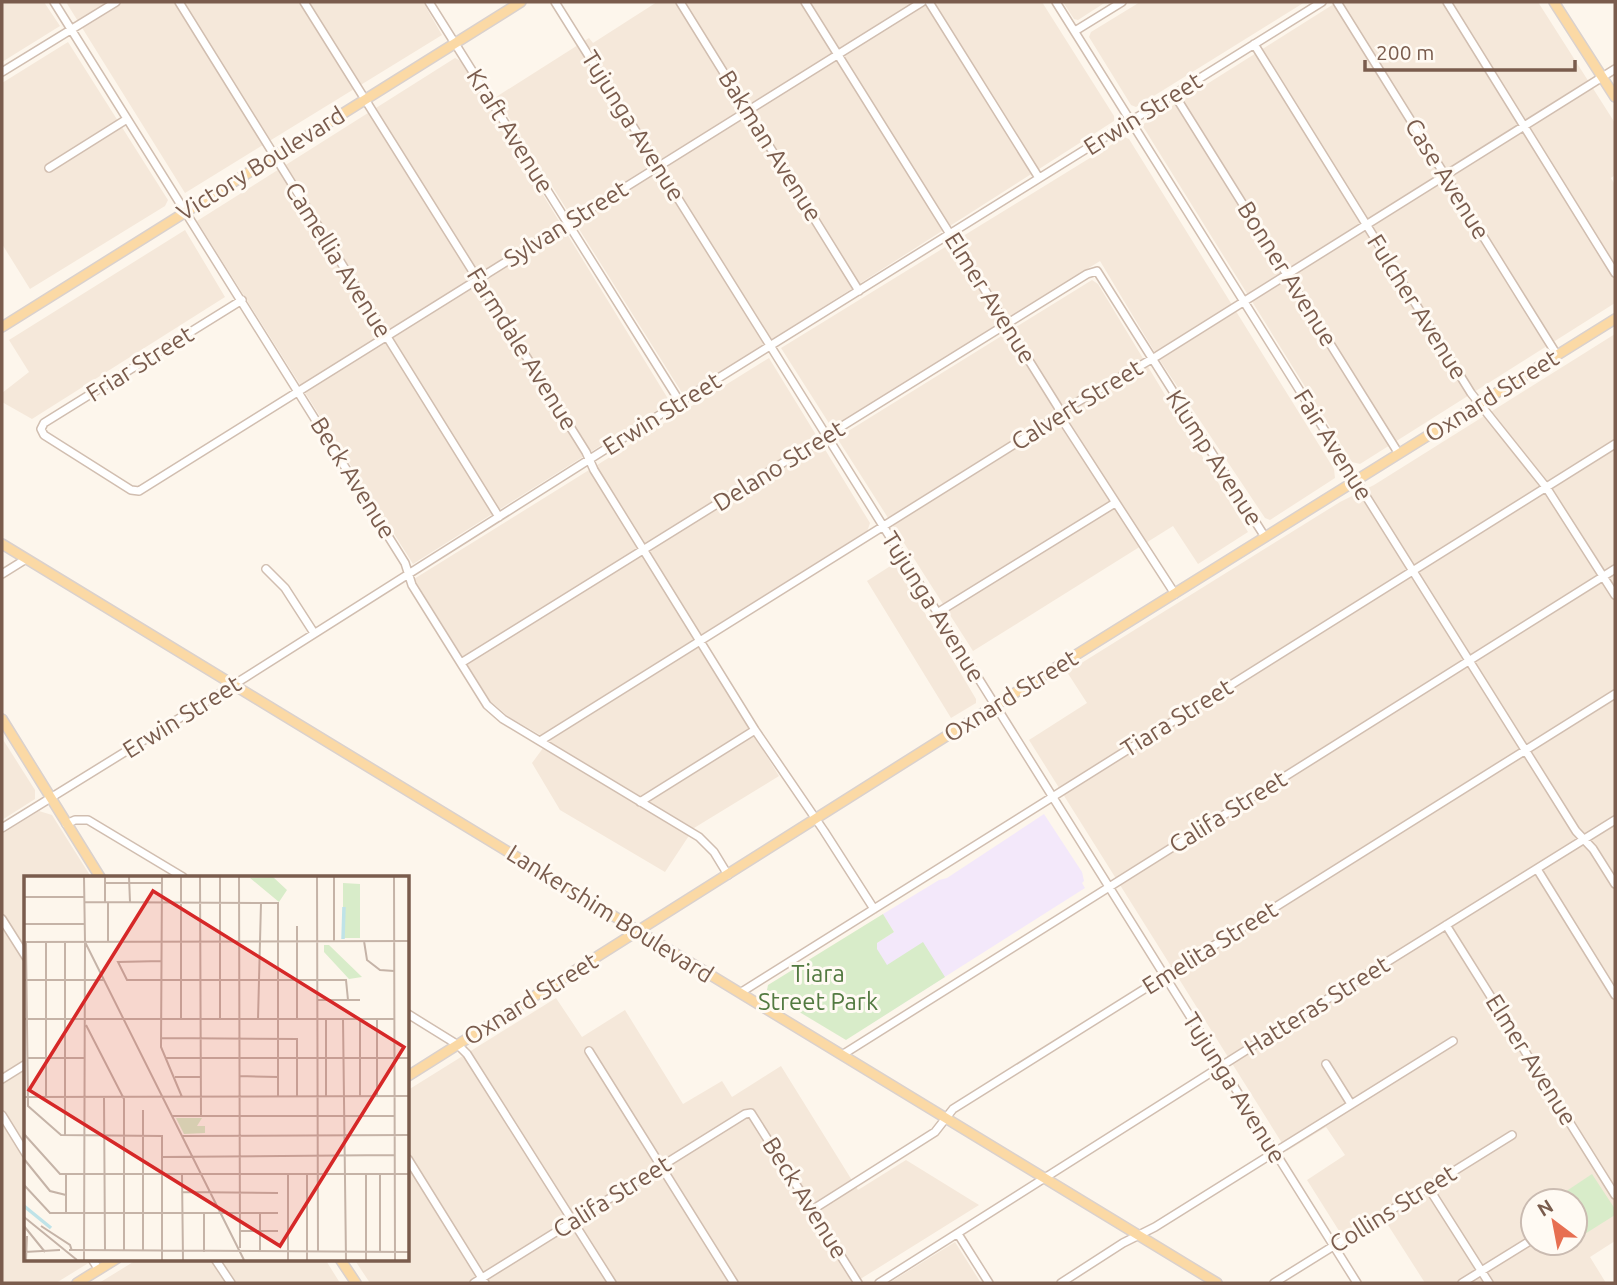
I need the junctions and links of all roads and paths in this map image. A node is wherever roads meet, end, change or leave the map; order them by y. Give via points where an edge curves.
1 (54, 2) edge
2 (116, 2) edge
3 (179, 2) edge
4 (304, 2) edge
5 (429, 2) edge
6 (521, 2) edge
7 (555, 2) edge
8 (680, 2) edge
9 (805, 2) edge
10 (922, 2) edge
11 (929, 2) edge
12 (1056, 2) edge
13 (1122, 2) edge
14 (1322, 2) edge
15 (1337, 2) edge
16 (1447, 2) edge
17 (1555, 2) edge
18 (71, 29) junction
19 (1074, 31) junction
20 (455, 43) junction
21 (1254, 44) junction
22 (838, 55) junction
23 (1615, 69) edge
24 (2, 72) edge
25 (1603, 77) junction
26 (1174, 94) junction
27 (1615, 97) edge
28 (365, 99) junction
29 (748, 111) junction
30 (127, 119) junction
31 (1131, 121) junction
32 (1523, 126) junction
33 (274, 156) junction
34 (658, 167) junction
35 (49, 168) dead end
36 (1445, 175) junction
37 (1040, 178) junction
38 (186, 212) junction
39 (568, 223) junction
40 (1365, 225) junction
41 (951, 234) junction
42 (1097, 271) joint
43 (1615, 273) edge
44 (1287, 274) junction
45 (478, 280) junction
46 (859, 291) junction
47 (242, 300) junction
48 (1243, 302) junction
49 (1615, 319) edge
50 (1007, 324) junction
51 (2, 327) edge
52 (387, 338) junction
53 (770, 346) junction
54 (1557, 355) junction
55 (1151, 359) junction
56 (299, 392) junction
57 (680, 402) junction
58 (1479, 404) junction
59 (1060, 414) junction
60 (827, 436) junction
61 (1615, 444) edge
62 (1399, 454) junction
63 (589, 460) junction
64 (1356, 481) junction
65 (1546, 487) junction
66 (139, 491) joint
67 (1115, 503) junction
68 (499, 517) junction
69 (883, 526) junction
70 (1265, 537) junction
71 (2, 544) edge
72 (644, 550) junction
73 (26, 559) junction
74 (266, 569) dead end
75 (1615, 569) edge
76 (1413, 571) junction
77 (408, 573) junction
78 (2, 574) edge
79 (1604, 577) junction
80 (1175, 594) junction
81 (1615, 595) edge
82 (937, 613) junction
83 (314, 633) junction
84 (699, 641) junction
85 (1470, 661) junction
86 (461, 663) junction
87 (234, 684) junction
88 (1615, 694) edge
89 (994, 706) junction
90 (2, 719) edge
91 (755, 730) junction
92 (540, 741) junction
93 (1525, 751) junction
94 (1052, 797) junction
95 (50, 798) junction
96 (640, 802) junction
97 (815, 820) junction
98 (1615, 820) edge
99 (66, 824) junction
100 (2, 828) edge
101 (1585, 839) junction
102 (1537, 869) junction
103 (728, 875) junction
104 (99, 876) edge
105 (181, 876) edge
106 (1615, 884) edge
107 (1109, 887) junction
108 (874, 909) junction
109 (2, 919) edge
110 (1446, 925) junction
111 (636, 932) junction
112 (24, 954) edge
113 (1164, 977) junction
114 (740, 993) junction
115 (1615, 995) edge
116 (410, 1015) edge
117 (1453, 1041) dead end
118 (458, 1045) junction
119 (589, 1051) dead end
120 (842, 1055) junction
121 (1326, 1064) dead end
122 (24, 1065) edge
123 (1220, 1066) junction
124 (410, 1075) edge
125 (2, 1079) edge
126 (1352, 1104) junction
127 (751, 1113) joint
128 (2, 1115) edge
129 (946, 1118) junction
130 (1512, 1135) dead end
131 (24, 1151) edge
132 (1274, 1152) junction
133 (410, 1162) edge
134 (661, 1167) junction
135 (1046, 1178) junction
136 (1428, 1187) junction
137 (1615, 1195) edge
138 (812, 1210) junction
139 (573, 1222) junction
140 (958, 1234) junction
141 (1138, 1236) junction
142 (1334, 1246) junction
143 (1519, 1248) edge
144 (93, 1260) edge
145 (114, 1260) edge
146 (216, 1260) edge
147 (341, 1260) edge
148 (99, 1270) junction
149 (1481, 1271) junction
150 (483, 1281) edge
151 (77, 1283) edge
152 (230, 1283) edge
153 (356, 1283) edge
154 (474, 1283) edge
155 (612, 1283) edge
156 (734, 1283) edge
157 (858, 1283) edge
158 (879, 1283) edge
159 (989, 1283) edge
160 (1061, 1283) edge
161 (1217, 1283) edge
162 (1274, 1283) edge
163 (1357, 1283) edge
164 (1462, 1283) edge
165 (1489, 1283) edge

1 - 18 street, Beck Avenue
2 - 18 street
3 - 33 street, Camellia Avenue
4 - 28 street, Farmdale Avenue
5 - 20 street, Kraft Avenue
6 - 20 main road, Victory Boulevard
7 - 34 street, Tujunga Avenue
8 - 29 street, Bakman Avenue
9 - 22 street, Elmer Avenue
10 - 22 street, Sylvan Street
11 - 37 street
12 - 19 street, Fair Avenue
13 - 19 street
14 - 21 street, Erwin Street
15 - 36 street, Case Avenue
16 - 32 street
17 - 25 main road
18 - 24 street
18 - 30 street, Beck Avenue
19 - 31 street, Fair Avenue
20 - 28 main road, Victory Boulevard
20 - 39 street, Kraft Avenue
21 - 26 street, Erwin Street
21 - 40 street, Fulcher Avenue
22 - 29 street, Sylvan Street
22 - 41 street, Elmer Avenue
23 - 25 street, Calvert Street
25 - 27 main road
25 - 32 street, Calvert Street
26 - 31 street, Erwin Street
26 - 44 street, Bonner Avenue
28 - 33 main road, Victory Boulevard
28 - 45 street, Farmdale Avenue
29 - 34 street, Sylvan Street
29 - 46 street, Bakman Avenue
30 - 35 street
30 - 38 street, Beck Avenue
31 - 37 street, Erwin Street
31 - 48 street, Fair Avenue
32 - 36 street, Calvert Street
32 - 43 street
33 - 38 main road, Victory Boulevard
33 - 52 street, Camellia Avenue
34 - 39 street, Sylvan Street
34 - 53 street, Tujunga Avenue
36 - 40 street, Calvert Street
36 - 54 street, Case Avenue
37 - 41 street, Erwin Street
38 - 47 street, Beck Avenue
38 - 51 main road, Victory Boulevard
39 - 45 street, Sylvan Street
39 - 57 street, Kraft Avenue
40 - 44 street, Calvert Street
40 - 58 street, Fulcher Avenue
41 - 46 street, Erwin Street
41 - 50 street, Elmer Avenue
42 - 50 street, Delano Street
42 - 55 street, Klump Avenue
44 - 48 street, Calvert Street
44 - 62 street, Bonner Avenue
45 - 52 street, Sylvan Street
45 - 63 street, Farmdale Avenue
46 - 53 street, Erwin Street
47 - 56 street, Beck Avenue
47 - 66 street, Friar Street via 44,423 44,435
48 - 55 street, Calvert Street
48 - 64 street, Fair Avenue
49 - 54 main road, Oxnard Street
50 - 59 street, Elmer Avenue
50 - 60 street, Delano Street
52 - 56 street, Sylvan Street
52 - 68 street, Camellia Avenue
53 - 57 street, Erwin Street
53 - 60 street, Tujunga Avenue
54 - 58 main road, Oxnard Street
55 - 59 street, Calvert Street
55 - 70 street, Klump Avenue
56 - 66 street, Sylvan Street
56 - 77 street, Beck Avenue
57 - 63 street, Erwin Street
58 - 62 main road, Oxnard Street
58 - 65 street, Fulcher Avenue
59 - 67 street, Elmer Avenue
59 - 69 street, Calvert Street
60 - 69 street, Tujunga Avenue
60 - 72 street, Delano Street
61 - 65 street, Tiara Street
62 - 64 main road, Oxnard Street
63 - 68 street, Erwin Street
63 - 72 street, Farmdale Avenue
64 - 70 main road, Oxnard Street
64 - 76 street, Fair Avenue
65 - 76 street, Tiara Street
65 - 79 street, Fulcher Avenue
67 - 80 street, Elmer Avenue
67 - 82 street
68 - 77 street, Erwin Street
69 - 82 street, Tujunga Avenue
69 - 84 street, Calvert Street
70 - 80 main road, Oxnard Street
71 - 73 main road, Lankershim Boulevard
72 - 84 street, Farmdale Avenue
72 - 86 street, Delano Street
73 - 78 street
73 - 87 main road, Lankershim Boulevard
74 - 83 street via 285,588
75 - 79 street, Califa Street
76 - 85 street, Fair Avenue
76 - 94 street, Tiara Street
77 - 83 street, Erwin Street
77 - 86 street, Beck Avenue
79 - 81 street, Fulcher Avenue
79 - 85 street, Califa Street
80 - 89 main road, Oxnard Street
82 - 89 street, Tujunga Avenue
83 - 87 street, Erwin Street
84 - 91 street, Farmdale Avenue
84 - 92 street, Calvert Street
85 - 93 street, Fair Avenue
85 - 107 street, Califa Street
86 - 92 street, Beck Avenue via 487,705
87 - 95 street, Erwin Street
87 - 111 main road, Lankershim Boulevard
88 - 93 street, Emelita Street
89 - 94 street, Tujunga Avenue
89 - 97 main road, Oxnard Street
90 - 95 main road
91 - 96 street
91 - 97 street, Farmdale Avenue
92 - 96 street, Beck Avenue
93 - 101 street, Fair Avenue
93 - 113 street, Emelita Street
94 - 107 street, Tujunga Avenue
94 - 108 street, Tiara Street
95 - 99 main road
95 - 100 street, Erwin Street
96 - 103 street, Beck Avenue via 698,838 714,852
97 - 103 main road, Oxnard Street
97 - 108 street, Farmdale Avenue
98 - 101 street, Hatteras Street
99 - 104 main road
99 - 105 street via 88,820
101 - 102 street, Hatteras Street
101 - 106 street, Fair Avenue
102 - 110 street, Hatteras Street
102 - 115 street
103 - 111 main road, Oxnard Street
107 - 113 street, Tujunga Avenue
107 - 120 street, Califa Street
108 - 114 street, Tiara Street
109 - 112 street
110 - 123 street, Hatteras Street
110 - 137 street, Elmer Avenue
111 - 114 main road, Lankershim Boulevard
111 - 118 main road, Oxnard Street
113 - 123 street, Tujunga Avenue
113 - 129 street, Emelita Street via 953,1109
114 - 120 main road, Lankershim Boulevard
116 - 118 street
117 - 126 street
118 - 124 main road, Oxnard Street
118 - 139 street
119 - 134 street
120 - 129 main road, Lankershim Boulevard
121 - 126 street
122 - 125 street
123 - 132 street, Tujunga Avenue
123 - 135 street, Hatteras Street
126 - 132 street
127 - 134 street, Califa Street
127 - 138 street, Beck Avenue
128 - 131 street
129 - 135 main road, Lankershim Boulevard
129 - 138 street, Emelita Street via 933,1133
130 - 136 street, Collins Street
132 - 141 street
132 - 142 street, Tujunga Avenue
133 - 150 street
134 - 139 street, Califa Street
134 - 156 street
135 - 140 street, Hatteras Street
135 - 141 main road, Lankershim Boulevard
136 - 142 street, Collins Street
136 - 149 street
138 - 157 street, Beck Avenue
139 - 150 street, Califa Street
139 - 155 street
140 - 158 street, Hatteras Street
140 - 159 street
141 - 160 street
141 - 161 main road, Lankershim Boulevard
142 - 162 street, Collins Street
142 - 163 street, Tujunga Avenue
143 - 149 street
144 - 148 street
145 - 148 main road
146 - 152 street
147 - 153 main road
148 - 151 main road
149 - 164 street
149 - 165 street
150 - 154 street, Califa Street

